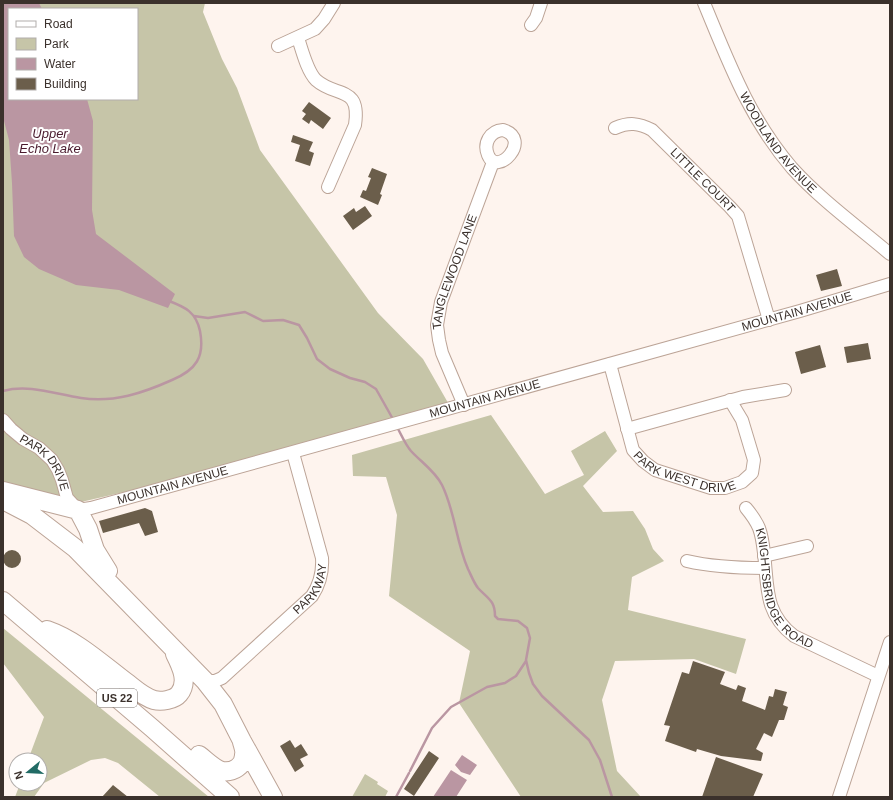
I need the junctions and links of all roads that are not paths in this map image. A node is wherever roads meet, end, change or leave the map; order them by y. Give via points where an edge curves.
1 (334, 3) edge
2 (541, 3) edge
3 (704, 3) edge
4 (531, 25) dead end
5 (298, 38) junction
6 (278, 46) dead end
7 (615, 128) dead end
8 (493, 162) dead end
9 (328, 187) dead end
10 (890, 254) edge
11 (890, 284) edge
12 (769, 320) junction
13 (610, 364) junction
14 (785, 390) dead end
15 (730, 400) junction
16 (464, 405) junction
17 (3, 420) edge
18 (627, 428) junction
19 (293, 453) junction
20 (3, 491) edge
21 (3, 500) edge
22 (746, 508) dead end
23 (78, 510) junction
24 (807, 546) dead end
25 (688, 561) dead end
26 (765, 562) junction
27 (121, 593) junction
28 (3, 601) edge
29 (30, 623) junction
30 (167, 642) junction
31 (890, 642) edge
32 (878, 676) junction
33 (205, 681) junction
34 (152, 728) junction
35 (242, 741) junction
36 (230, 797) edge
37 (274, 797) edge
38 (839, 797) edge

1 - 5 street via 315,29
2 - 4 street
3 - 10 street, WOODLAND AVENUE via 738,85 770,138 812,188
5 - 6 street
5 - 9 street via 316,80 350,97 355,104 355,125
7 - 12 street, LITTLE COURT via 638,124 652,130 738,216
8 - 16 street, TANGLEWOOD LANE via 441,302 437,325 442,353
11 - 12 street, MOUNTAIN AVENUE
12 - 13 street, MOUNTAIN AVENUE
13 - 16 street, MOUNTAIN AVENUE
13 - 18 street, PARK WEST DRIVE
14 - 15 street, PARK WEST DRIVE
15 - 18 street, PARK WEST DRIVE
15 - 18 street, PARK WEST DRIVE via 742,420 754,460 752,473 742,482 725,488 711,488 655,470 633,450
16 - 19 street, MOUNTAIN AVENUE
17 - 23 street, PARK DRIVE via 52,460 67,498
19 - 23 street, MOUNTAIN AVENUE
19 - 33 street, PARKWAY via 322,558 322,573 317,588 312,596 222,678
20 - 23 highway
21 - 27 highway via 32,515 76,548
22 - 26 street, KNIGHTSBRIDGE ROAD via 759,528
23 - 27 highway via 95,550
24 - 26 street
25 - 26 street via 749,568
26 - 32 street, KNIGHTSBRIDGE ROAD via 772,608 784,628 794,636
27 - 30 highway
28 - 29 highway, US 22
29 - 30 highway via 58,633 143,695 154,700 177,697 182,690 184,680 181,666
29 - 34 highway, US 22
30 - 33 highway
31 - 32 street
32 - 38 street
33 - 35 highway via 223,704
34 - 35 highway via 174,736 216,768 228,772 243,761
34 - 36 highway, US 22
35 - 37 highway

